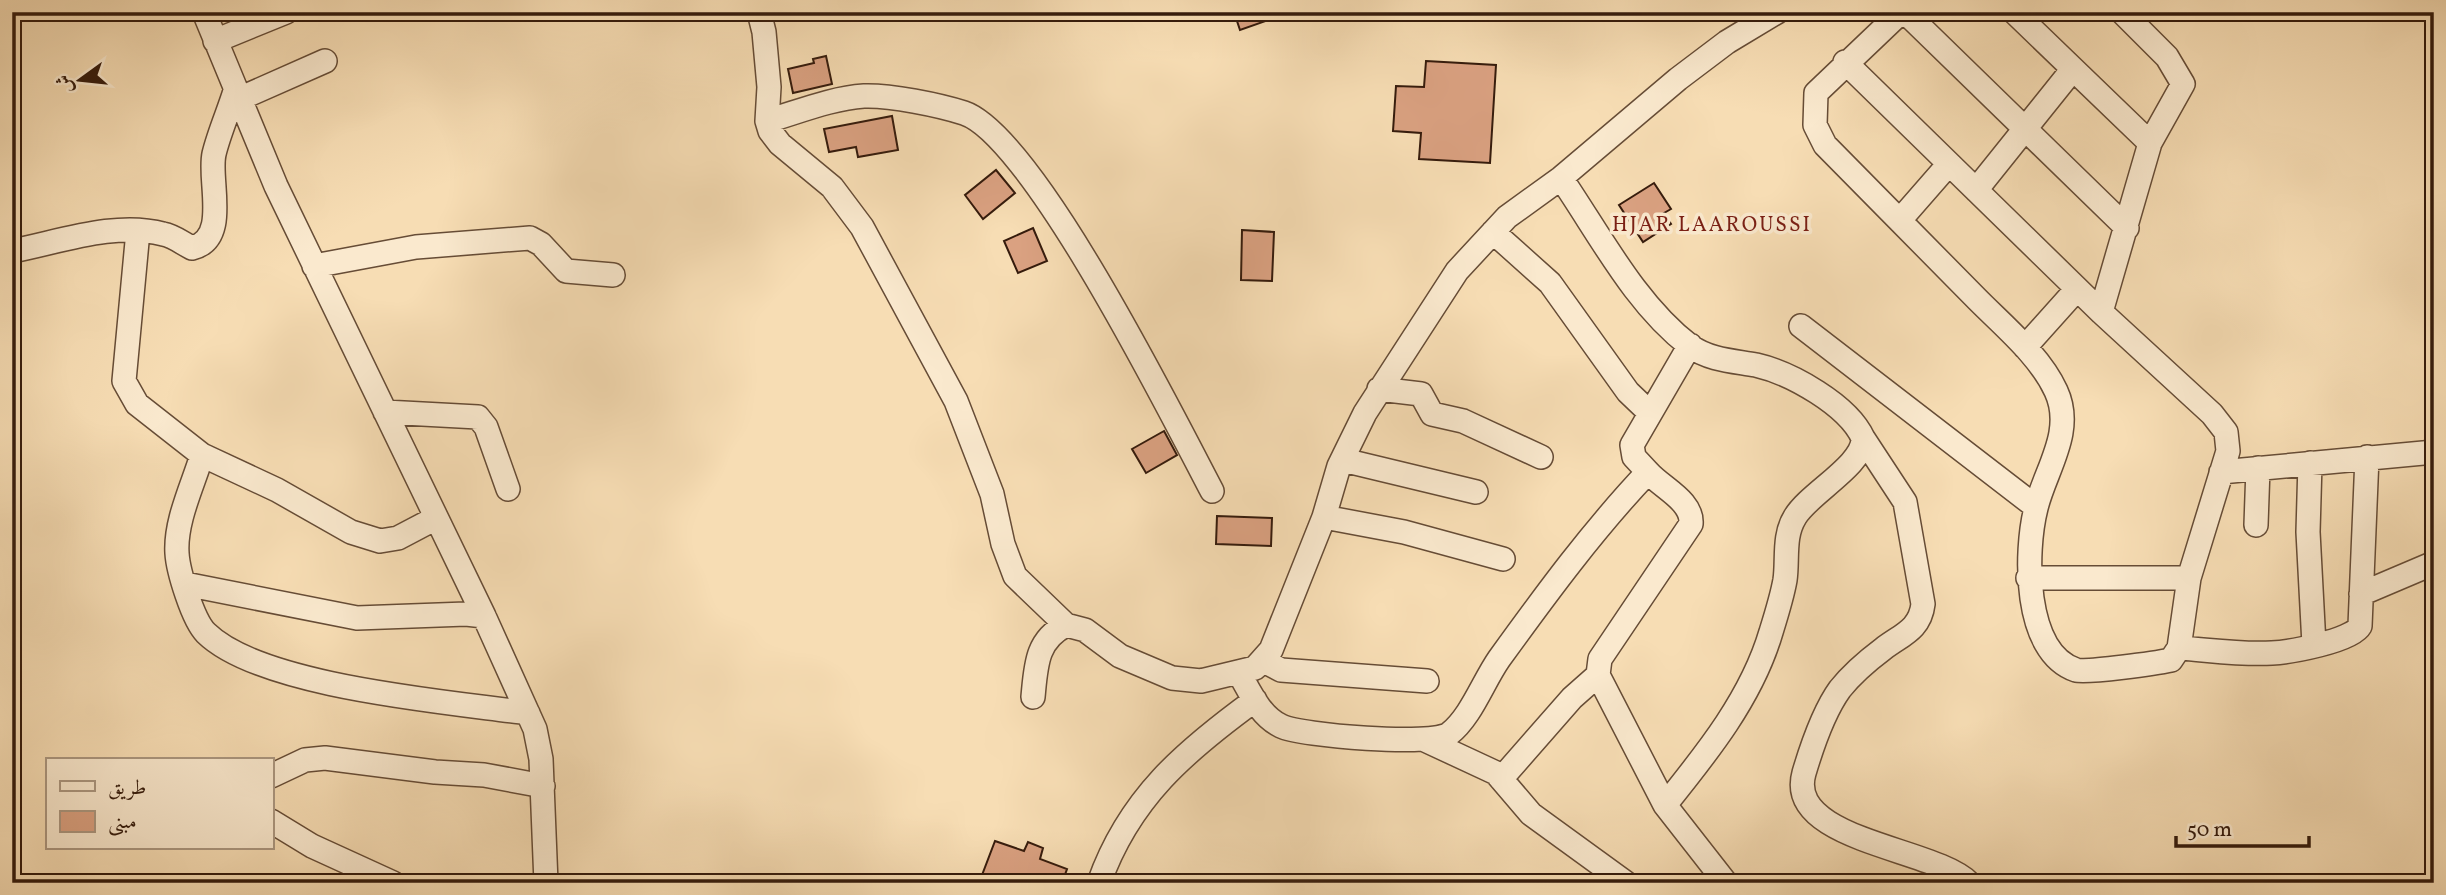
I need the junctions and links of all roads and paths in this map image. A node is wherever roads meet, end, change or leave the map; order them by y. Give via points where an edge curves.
1 (204, 12) edge
2 (286, 12) edge
3 (758, 12) edge
4 (1777, 12) edge
5 (1903, 12) edge
6 (2014, 12) edge
7 (2122, 12) edge
8 (215, 41) junction
9 (325, 61) dead end
10 (1844, 62) junction
11 (2073, 69) junction
12 (237, 95) junction
13 (767, 121) junction
14 (2024, 128) junction
15 (2150, 143) junction
16 (1948, 165) junction
17 (1562, 178) junction
18 (1976, 191) junction
19 (1900, 220) junction
20 (2127, 228) junction
21 (138, 231) junction
22 (1493, 232) junction
23 (12, 251) edge
24 (314, 266) junction
25 (613, 275) dead end
26 (2077, 289) junction
27 (2101, 312) junction
28 (1801, 326) dead end
29 (1690, 345) junction
30 (2025, 347) junction
31 (1379, 388) junction
32 (385, 412) junction
33 (1650, 412) junction
34 (1863, 438) junction
35 (2434, 452) edge
36 (202, 455) junction
37 (1541, 457) dead end
38 (2367, 457) junction
39 (1343, 460) junction
40 (2310, 463) junction
41 (2258, 468) junction
42 (1648, 472) junction
43 (2221, 472) junction
44 (508, 489) dead end
45 (1212, 491) dead end
46 (1476, 492) dead end
47 (2036, 507) junction
48 (1324, 517) junction
49 (436, 518) junction
50 (2256, 525) dead end
51 (1503, 558) dead end
52 (2434, 563) edge
53 (2028, 578) junction
54 (2189, 578) junction
55 (185, 584) junction
56 (2361, 594) junction
57 (484, 616) junction
58 (1066, 625) junction
59 (2314, 645) junction
60 (2179, 648) junction
61 (1262, 660) junction
62 (1239, 673) junction
63 (1598, 675) junction
64 (1427, 681) dead end
65 (1033, 697) dead end
66 (1255, 700) junction
67 (528, 713) junction
68 (1425, 740) junction
69 (273, 775) edge
70 (1501, 779) junction
71 (543, 786) junction
72 (1665, 805) junction
73 (273, 822) edge
74 (393, 883) edge
75 (546, 883) edge
76 (1099, 883) edge
77 (1626, 883) edge
78 (1726, 883) edge
79 (1969, 883) edge

1 - 8 street
2 - 8 street
3 - 13 street via 769,87
4 - 17 street via 1678,79
5 - 10 street
5 - 14 street
6 - 11 street
7 - 15 street via 2167,57 2183,84
8 - 12 street
9 - 12 street
10 - 16 street
10 - 19 street via 1816,93 1815,125 1825,145
11 - 14 street
11 - 15 street
12 - 21 street via 214,153 214,211 206,242 192,248 164,234
12 - 24 street
13 - 45 street via 866,96 965,114 990,128 1035,184 1077,248
13 - 58 street via 774,138 832,187 862,227 956,401 992,494 1016,576
14 - 18 street
14 - 20 street
15 - 20 street
16 - 18 street
16 - 19 street
17 - 22 street
17 - 29 street via 1652,310
18 - 26 street
19 - 30 street
20 - 27 street
21 - 23 street via 114,231
21 - 36 street via 124,381 136,404
22 - 31 street via 1457,271
22 - 33 street via 1550,283 1628,392
24 - 25 street via 416,247 530,238 566,271
24 - 32 street
26 - 27 street
26 - 30 street
27 - 43 street via 2221,423 2228,441
28 - 47 street
29 - 33 street
29 - 34 street via 1814,389 1854,423
30 - 47 street via 2056,391 2061,412 2058,448
31 - 37 street via 1421,394 1433,414 1463,421
31 - 39 street
32 - 44 street via 478,417 486,427
32 - 49 street
33 - 42 street via 1632,448
34 - 72 street via 1860,453 1794,518 1785,580 1760,661 1706,754
34 - 79 street via 1908,513 1922,614 1911,629 1862,666 1839,691 1805,772 1805,790 1811,811 1820,819 1930,861
35 - 38 street
36 - 49 street via 351,532 380,541 398,538
36 - 55 street via 177,544
38 - 40 street
38 - 56 street
39 - 46 street
39 - 48 street
40 - 41 street
40 - 59 street via 2308,544
41 - 43 street
41 - 50 street
42 - 63 street via 1687,506 1691,524 1600,659
42 - 68 street via 1575,556 1452,730
43 - 54 street
47 - 53 street
48 - 51 street
48 - 61 street via 1271,650
49 - 57 street
52 - 56 street
53 - 54 street
53 - 60 street via 2033,608 2053,655 2079,671 2171,660
54 - 60 street
55 - 57 street via 357,618
55 - 67 street via 202,628 254,661 357,689
56 - 59 street via 2357,632
57 - 67 street
58 - 62 street via 1085,630 1120,656 1172,678 1201,681
58 - 65 street via 1051,632 1044,643 1035,667
59 - 60 street via 2274,653
61 - 62 street via 1255,668
61 - 64 street via 1281,670
62 - 66 street
63 - 70 street
63 - 72 street
66 - 68 street via 1264,714 1281,726 1305,734
66 - 76 street via 1194,745 1166,773 1125,826
67 - 71 street via 540,745
68 - 70 street
69 - 71 street via 305,760 325,758
70 - 77 street via 1531,814
71 - 75 street
72 - 78 street
73 - 74 street via 312,846

